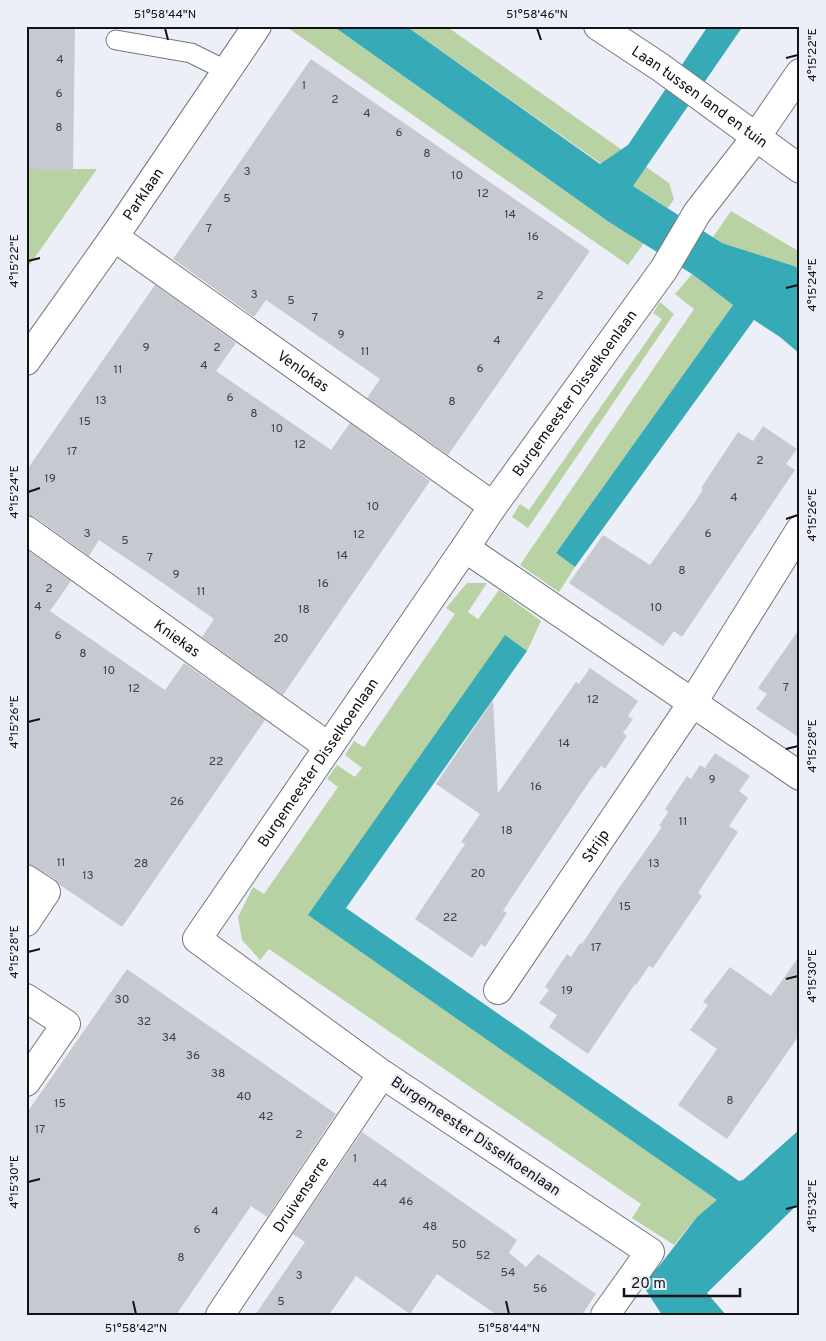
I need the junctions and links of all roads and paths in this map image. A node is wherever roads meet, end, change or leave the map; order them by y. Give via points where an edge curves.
1 (257, 26) edge
2 (598, 26) edge
3 (116, 40) dead end
4 (227, 71) junction
5 (800, 73) edge
6 (756, 137) junction
7 (800, 169) edge
8 (114, 237) junction
9 (26, 361) edge
10 (493, 506) junction
11 (26, 530) edge
12 (800, 530) edge
13 (465, 548) junction
14 (693, 702) junction
15 (329, 747) junction
16 (800, 776) edge
17 (26, 879) edge
18 (26, 922) edge
19 (498, 990) dead end
20 (26, 998) edge
21 (382, 1074) junction
22 (26, 1082) edge
23 (220, 1315) edge
24 (604, 1315) edge

1 - 4 street, Parklaan
2 - 6 street, Laan tussen land en tuin via 660,66
3 - 4 lane via 192,52
4 - 8 street, Parklaan
5 - 6 street, Burgemeester Disselkoenlaan
6 - 7 street, Laan tussen land en tuin
6 - 10 street, Burgemeester Disselkoenlaan via 697,213 664,269
8 - 9 street, Parklaan
8 - 10 street, Venlokas
10 - 13 street, Burgemeester Disselkoenlaan
11 - 15 street, Kniekas
12 - 14 street, Strijp
13 - 14 street
13 - 15 street, Burgemeester Disselkoenlaan
14 - 16 street
14 - 19 street, Strijp
15 - 21 street, Burgemeester Disselkoenlaan via 197,939
17 - 18 street via 46,892
20 - 22 street via 66,1024
21 - 23 street, Druivenserre
21 - 24 street, Burgemeester Disselkoenlaan via 650,1252

